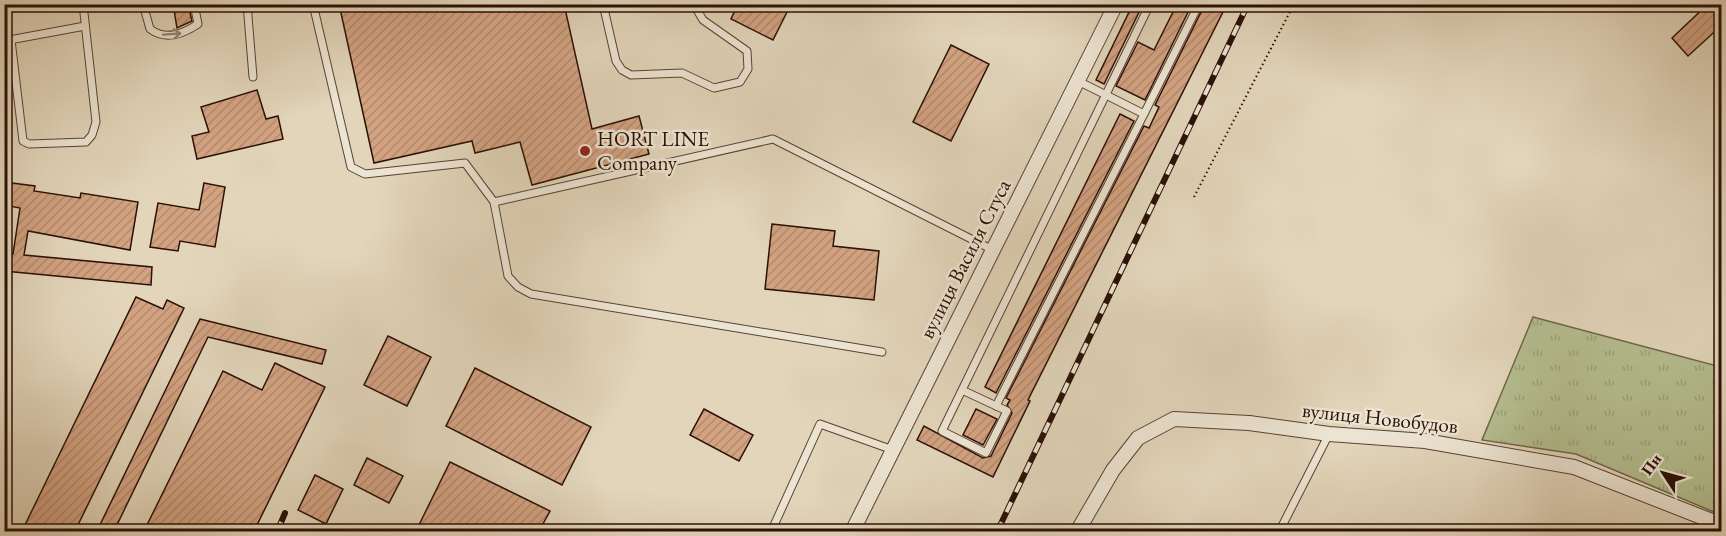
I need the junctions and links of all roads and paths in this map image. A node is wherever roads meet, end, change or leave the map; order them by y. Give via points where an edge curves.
1 (32, 4) edge
2 (83, 4) edge
3 (143, 4) edge
4 (194, 4) edge
5 (247, 4) edge
6 (313, 4) edge
7 (603, 4) edge
8 (699, 4) edge
9 (1116, 4) edge
10 (1150, 4) edge
11 (1199, 4) edge
12 (1294, 4) edge
13 (4, 10) edge
14 (85, 26) junction
15 (8, 41) edge
16 (253, 77) dead end
17 (1078, 81) junction
18 (1105, 94) junction
19 (1144, 114) junction
20 (1194, 197) dead end
21 (494, 201) junction
22 (993, 250) junction
23 (882, 352) dead end
24 (962, 390) junction
25 (996, 406) junction
26 (1329, 434) junction
27 (893, 450) junction
28 (1722, 525) edge
29 (771, 531) edge
30 (852, 531) edge
31 (1077, 531) edge
32 (1279, 531) edge

1 - 13 lane
2 - 14 lane
3 -> 4 lane via 150,29 165,36 187,33 198,24
5 - 16 lane
6 - 21 lane via 351,167 365,174 465,163
7 - 8 lane via 616,62 622,70 631,75 682,73 714,88 740,82 748,69 747,51 703,20 697,10
9 - 17 street, вулиця Василя Стуса
10 - 18 lane
11 - 19 lane
12 - 20 path
14 - 15 lane
14 - 15 lane via 96,122 86,142 23,141
17 - 18 lane
17 - 22 street, вулиця Василя Стуса
18 - 19 lane
18 - 24 lane
19 - 25 lane
21 - 22 lane via 773,140
21 - 23 lane via 507,276 531,294
22 - 27 street, вулиця Василя Стуса
24 - 25 lane
24 - 25 lane via 942,431 986,453 1007,411
26 - 28 street, вулиця Новобудов via 1425,441 1574,467
26 - 31 street, вулиця Новобудов via 1249,423 1174,419 1138,438 1107,478
26 - 32 lane
27 - 29 lane via 820,424
27 - 30 street, вулиця Василя Стуса

